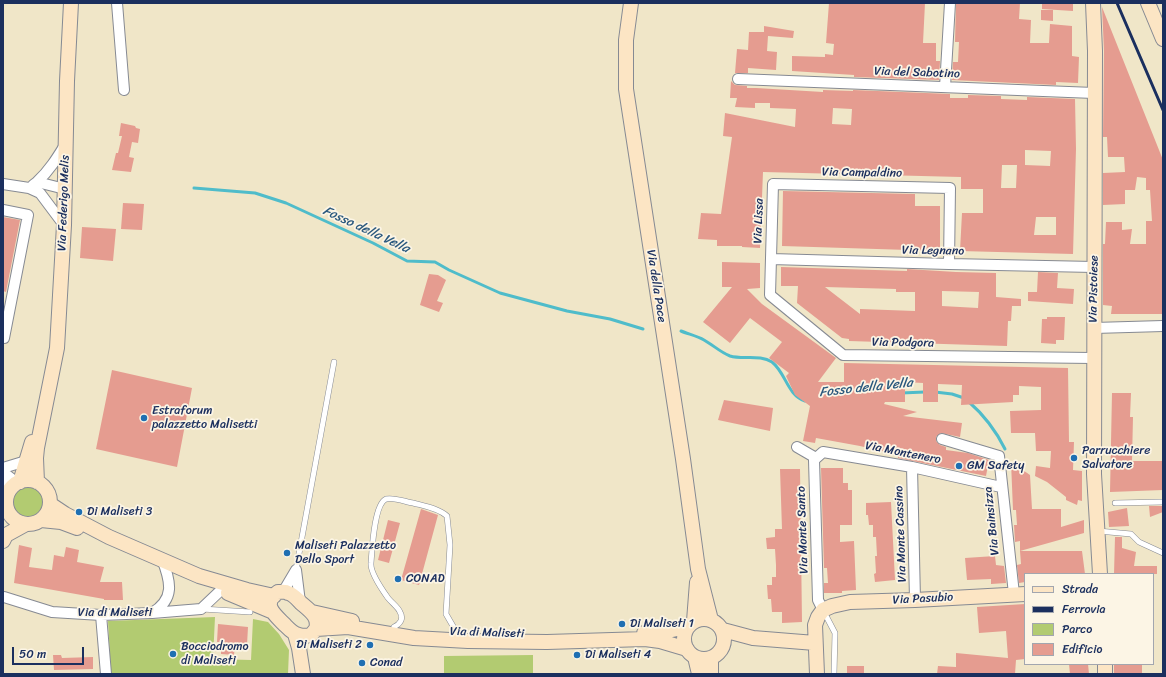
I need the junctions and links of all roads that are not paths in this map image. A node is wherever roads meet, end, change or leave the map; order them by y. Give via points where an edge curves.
1 (71, 3) edge
2 (117, 3) edge
3 (631, 3) edge
4 (950, 3) edge
5 (1093, 3) edge
6 (1148, 3) edge
7 (1163, 39) edge
8 (738, 79) dead end
9 (945, 87) junction
10 (124, 90) dead end
11 (1094, 93) junction
12 (66, 143) junction
13 (37, 182) junction
14 (3, 184) edge
15 (773, 184) joint
16 (29, 188) junction
17 (65, 189) junction
18 (40, 193) junction
19 (3, 210) edge
20 (64, 225) junction
21 (771, 259) junction
22 (949, 264) junction
23 (1094, 267) junction
24 (1163, 326) edge
25 (1094, 328) junction
26 (3, 338) edge
27 (1093, 358) junction
28 (334, 362) dead end
29 (47, 402) junction
30 (942, 439) dead end
31 (797, 447) dead end
32 (820, 455) junction
33 (26, 461) junction
34 (912, 467) junction
35 (3, 468) edge
36 (3, 472) edge
37 (3, 478) edge
38 (37, 482) junction
39 (1001, 486) junction
40 (11, 495) edge
41 (1163, 502) edge
42 (1115, 503) dead end
43 (50, 504) junction
44 (41, 520) junction
45 (26, 524) junction
46 (1096, 531) junction
47 (108, 537) junction
48 (3, 541) edge
49 (1163, 553) edge
50 (162, 559) junction
51 (698, 569) junction
52 (296, 570) junction
53 (1100, 573) edge
54 (199, 576) junction
55 (221, 590) junction
56 (278, 594) junction
57 (1019, 594) edge
58 (4, 598) edge
59 (916, 600) junction
60 (300, 602) junction
61 (201, 609) junction
62 (823, 610) junction
63 (271, 611) junction
64 (250, 612) dead end
65 (312, 612) junction
66 (152, 613) junction
67 (101, 615) junction
68 (711, 620) junction
69 (692, 624) junction
70 (394, 627) junction
71 (723, 630) junction
72 (314, 632) junction
73 (457, 633) junction
74 (295, 634) junction
75 (665, 637) junction
76 (753, 638) junction
77 (815, 643) junction
78 (724, 646) junction
79 (691, 653) junction
80 (711, 658) junction
81 (303, 672) edge
82 (106, 674) edge
83 (699, 674) edge
84 (711, 674) edge
85 (817, 674) edge
86 (834, 674) edge

1 - 12 main road, Via Federigo Melis
2 - 10 street
3 - 51 main road, Via della Pace via 626,40 626,88
4 - 9 street
5 - 11 main road, Via Pistoiese
6 - 7 main road
8 - 9 street, Via del Sabotino
9 - 11 street, Via del Sabotino
11 - 23 main road, Via Pistoiese
12 - 13 street via 54,164
12 - 17 main road, Via Federigo Melis
13 - 16 street
13 - 17 street
14 - 16 street
15 - 21 street, Via Lissa
15 - 22 street, Via Campaldino via 950,188
16 - 18 street
17 - 18 street
17 - 20 main road, Via Federigo Melis
18 - 20 street
19 - 26 street via 28,215
20 - 29 main road, Via Federigo Melis via 57,348
21 - 22 street, Via Legnano
21 - 27 street, Via Podgora via 770,295 843,355
22 - 23 street, Via Legnano
23 - 25 main road, Via Pistoiese
24 - 25 street
25 - 27 main road, Via Pistoiese
27 - 46 main road, Via Pistoiese
28 - 52 lane
29 - 33 main road, Via Federigo Melis via 35,429
29 - 38 main road, Via Federigo Melis via 37,448
30 - 39 street, Via Bainsizza via 999,456
31 - 32 street
32 - 34 street, Via Montenero
32 - 62 street, Via Monte Santo via 814,460 818,600
33 - 35 street
33 - 40 main road, Via Federigo Melis
34 - 39 street, Via Montenero
34 - 59 street, Via Monte Cassino
36 - 40 street
37 - 40 street
38 - 40 main road via 32,480
38 - 43 main road via 47,491
39 - 57 street, Via Bainsizza
40 - 45 main road via 8,512 13,518
41 - 42 lane
43 - 44 main road via 46,516
43 - 47 main road, Via di Maliseti
44 - 45 main road
44 - 47 main road, Via di Maliseti via 61,522
45 - 48 main road via 6,535
46 - 49 lane via 1131,534 1142,544
46 - 53 main road, Via Pistoiese
47 - 50 main road, Via di Maliseti
50 - 54 main road, Via di Maliseti
50 - 66 street via 170,586 161,608
51 - 68 main road
51 - 69 main road
52 - 56 street
52 - 60 street
54 - 55 main road, Via di Maliseti
54 - 56 main road, Via di Maliseti via 248,590
55 - 61 street
55 - 63 main road, Via di Maliseti
56 - 60 main road, Via di Maliseti via 292,595
56 - 63 main road via 269,604
57 - 59 main road, Via Pasubio
58 - 67 street, Via di Maliseti via 52,612
59 - 62 main road, Via Pasubio via 840,603
60 - 65 main road, Via di Maliseti
61 - 64 lane
61 - 66 street, Via di Maliseti
62 - 77 main road via 815,625
62 - 86 lane via 835,633
63 - 74 main road, Via di Maliseti
65 - 70 main road, Via di Maliseti
65 - 72 main road via 318,624
66 - 67 street, Via di Maliseti
67 - 82 street
68 - 69 main road via 705,619
68 - 71 main road
69 - 75 main road
69 - 79 main road via 684,637
70 - 73 main road, Via di Maliseti
70 - 73 lane via 400,624 401,612 385,593 371,566 373,534 378,512 380,505 388,498 426,507 447,516 450,545 446,614
71 - 76 main road
71 - 78 main road
72 - 74 main road, Via di Maliseti via 304,636
72 - 75 main road, Via di Maliseti via 348,627 414,638 547,642
72 - 81 main road
73 - 75 main road, Via di Maliseti
74 - 81 main road
75 - 79 main road
76 - 77 main road
76 - 78 main road
77 - 85 main road
78 - 80 main road
79 - 80 main road via 700,659
79 - 83 main road
80 - 84 main road

